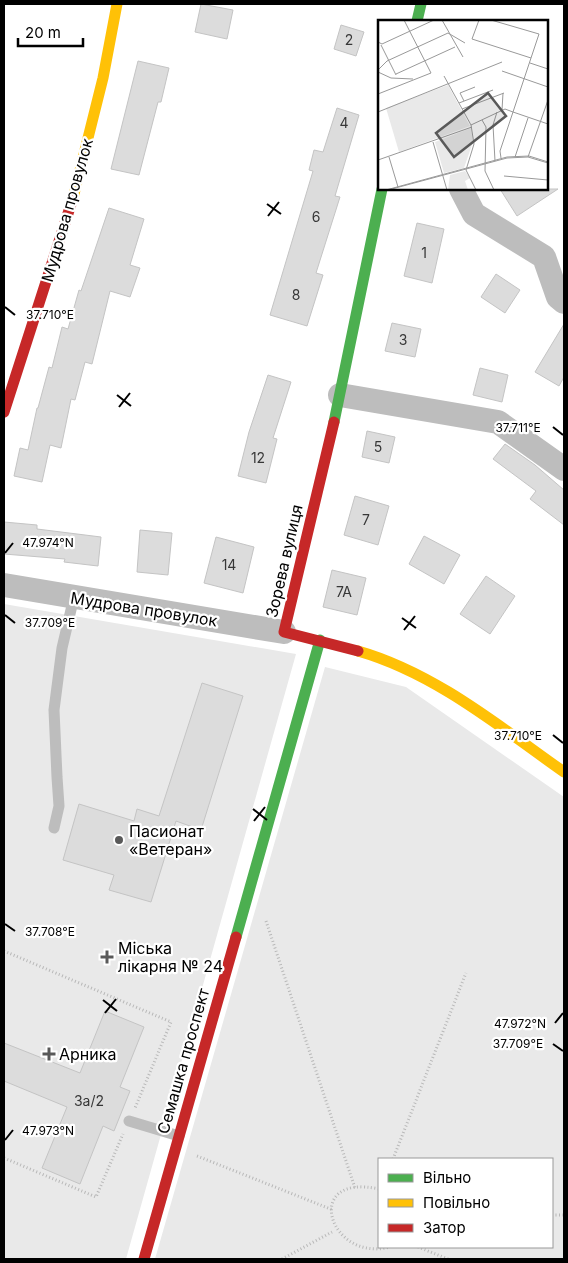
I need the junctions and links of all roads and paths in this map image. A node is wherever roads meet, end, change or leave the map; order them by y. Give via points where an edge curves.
1 (116, 4) edge
2 (421, 4) edge
3 (417, 20) edge
4 (382, 190) edge
5 (462, 190) edge
6 (564, 302) edge
7 (340, 396) junction
8 (4, 412) edge
9 (564, 469) edge
10 (4, 585) edge
11 (74, 597) junction
12 (284, 632) junction
13 (320, 640) junction
14 (564, 772) edge
15 (54, 828) dead end
16 (265, 918) dead end
17 (4, 951) edge
18 (466, 973) dead end
19 (129, 1121) junction
20 (179, 1136) junction
21 (197, 1156) dead end
22 (4, 1158) edge
23 (392, 1158) edge
24 (354, 1188) junction
25 (378, 1189) edge
26 (333, 1210) junction
27 (332, 1232) junction
28 (334, 1237) dead end
29 (388, 1248) edge
30 (420, 1248) edge
31 (382, 1252) dead end
32 (144, 1259) edge
33 (282, 1259) edge
34 (448, 1259) edge

1 - 8 street, Мудрова провулок via 103,78 70,211
2 - 3 street
4 - 7 street, Зорева вулиця
5 - 6 street via 474,214 544,257 558,297
7 - 9 street via 498,422
7 - 12 street, Зорева вулиця
10 - 11 street, Мудрова провулок
11 - 12 street, Мудрова провулок
11 - 15 lane via 62,648 54,710 59,806
12 - 13 street, Зорева вулиця
13 - 14 street, Зорева вулиця via 375,656 426,679
13 - 20 street, Семашка проспект
16 - 24 path
17 - 19 path via 171,1022
18 - 23 path
19 - 20 lane
19 - 22 path via 96,1197
20 - 32 street, Семашка проспект
21 - 26 path
24 - 25 path
24 - 26 path via 336,1202
26 - 27 path via 330,1220
27 - 28 path
27 - 33 path
29 - 31 path
30 - 34 path

